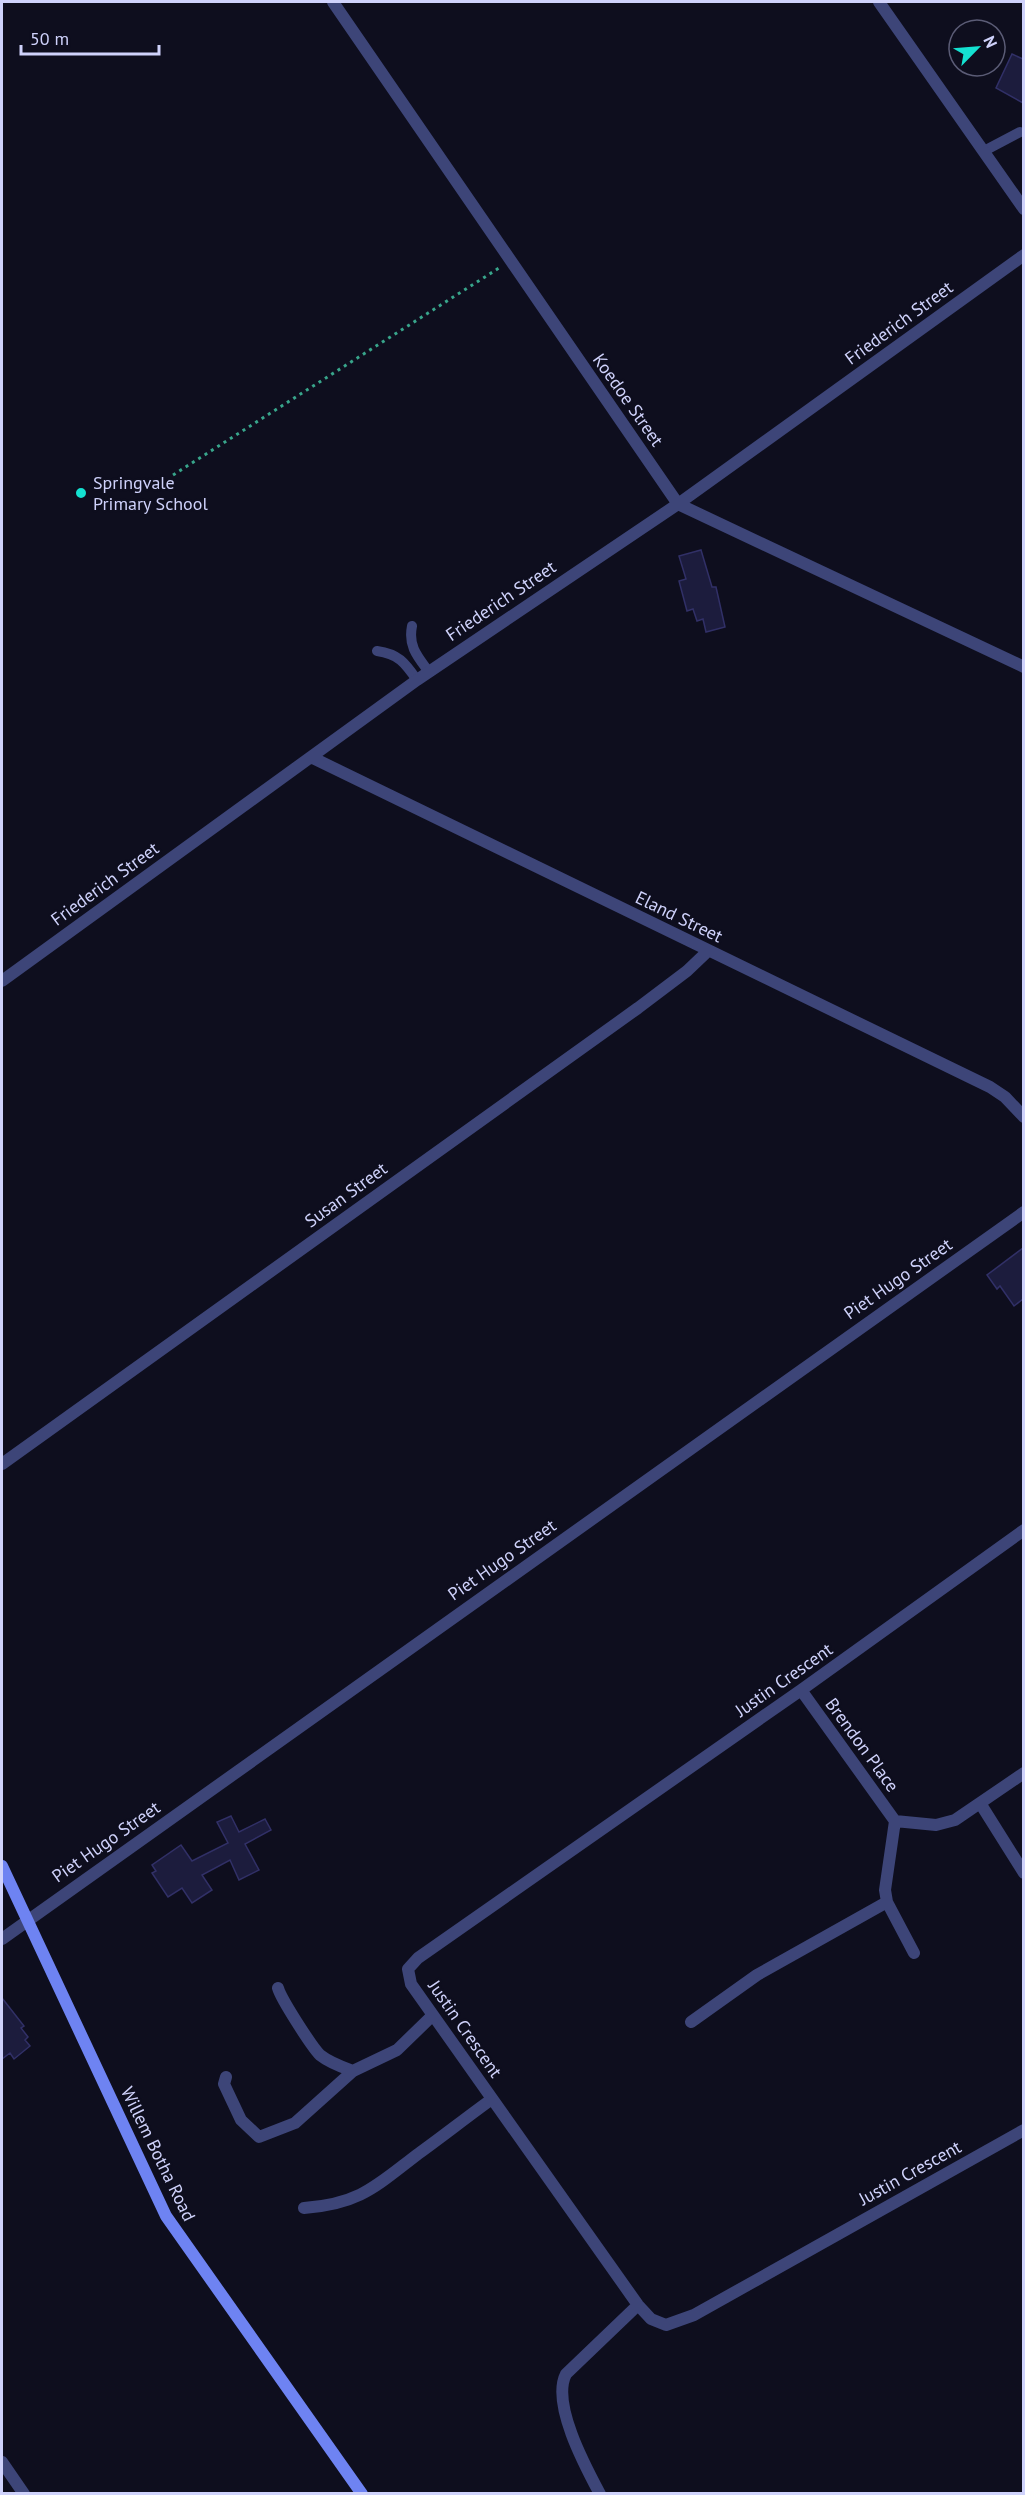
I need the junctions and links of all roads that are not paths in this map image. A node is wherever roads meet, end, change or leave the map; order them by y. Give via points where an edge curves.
1 (333, 2) edge
2 (879, 2) edge
3 (1020, 132) dead end
4 (984, 151) junction
5 (1023, 209) edge
6 (1023, 255) edge
7 (678, 504) junction
8 (412, 626) dead end
9 (377, 651) dead end
10 (1023, 668) edge
11 (429, 672) junction
12 (417, 680) junction
13 (313, 758) junction
14 (708, 951) junction
15 (2, 981) edge
16 (1023, 1117) edge
17 (1023, 1212) edge
18 (2, 1464) edge
19 (1023, 1530) edge
20 (801, 1690) junction
21 (1023, 1773) edge
22 (980, 1803) junction
23 (895, 1821) junction
24 (2, 1866) edge
25 (1023, 1873) edge
26 (887, 1902) junction
27 (27, 1920) junction
28 (2, 1939) edge
29 (914, 1953) dead end
30 (278, 1988) dead end
31 (433, 2015) junction
32 (691, 2022) dead end
33 (353, 2071) junction
34 (226, 2077) dead end
35 (492, 2099) junction
36 (1023, 2130) edge
37 (304, 2208) dead end
38 (638, 2305) junction
39 (2, 2462) edge
40 (24, 2493) edge
41 (362, 2493) edge
42 (600, 2493) edge

1 - 7 street, Koedoe Street
2 - 4 street
3 - 4 lane
4 - 5 street
6 - 7 street, Friederich Street
7 - 10 street
7 - 11 street, Friederich Street
8 - 11 lane via 413,650
9 - 12 lane via 402,659
11 - 12 street, Friederich Street
12 - 13 street, Friederich Street
13 - 14 street, Eland Street
13 - 15 street, Friederich Street
14 - 16 street, Eland Street via 990,1087
14 - 18 street, Susan Street via 638,1008
17 - 27 street, Piet Hugo Street
19 - 20 street, Justin Crescent
20 - 23 street, Brendon Place
20 - 31 street, Justin Crescent via 412,1963 408,1969 411,1984
21 - 22 street
22 - 23 street via 955,1820 936,1825
22 - 25 street
23 - 26 street via 885,1880
24 - 27 street, Willem Botha Road
26 - 29 street
26 - 32 street via 747,1981
27 - 28 street, Piet Hugo Street
27 - 41 street, Willem Botha Road via 166,2216
30 - 33 street via 319,2054
31 - 33 street via 397,2050
31 - 35 street, Justin Crescent
33 - 34 street via 295,2123 258,2137 241,2120 224,2084
35 - 37 street via 366,2193 354,2199
35 - 38 street, Justin Crescent
36 - 38 street, Justin Crescent via 687,2318 666,2325 651,2319
38 - 42 street via 566,2374 561,2388 578,2449
39 - 40 street

